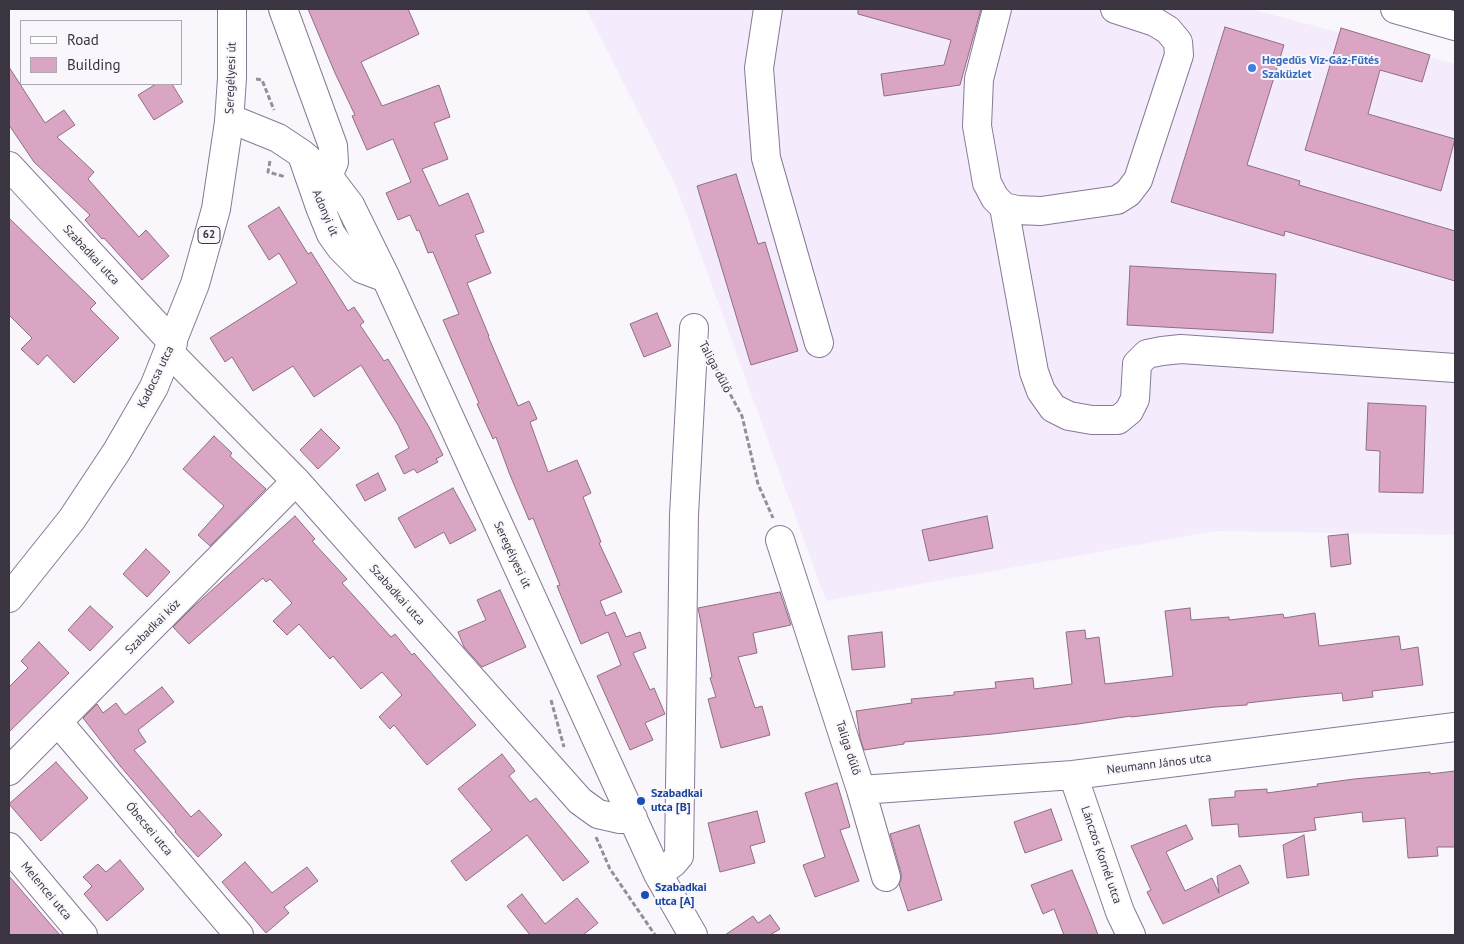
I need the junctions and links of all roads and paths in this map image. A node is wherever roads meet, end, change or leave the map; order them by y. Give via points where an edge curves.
1 (232, 9) edge
2 (282, 9) edge
3 (768, 9) edge
4 (997, 9) edge
5 (1115, 9) edge
6 (1395, 9) edge
7 (1455, 26) edge
8 (229, 122) junction
9 (302, 154) junction
10 (9, 166) edge
11 (328, 176) junction
12 (1004, 207) junction
13 (386, 278) junction
14 (694, 328) dead end
15 (819, 343) dead end
16 (171, 347) junction
17 (716, 367) dead end
18 (1455, 368) edge
19 (296, 481) junction
20 (780, 540) joint
21 (9, 598) edge
22 (58, 722) junction
23 (1455, 727) edge
24 (9, 771) edge
25 (1073, 775) junction
26 (861, 790) junction
27 (632, 818) junction
28 (9, 848) edge
29 (658, 874) junction
30 (886, 877) dead end
31 (83, 935) edge
32 (239, 935) edge
33 (693, 935) edge
34 (1131, 935) edge

1 - 8 street, Seregélyesi út / 62
2 - 11 street via 333,146 334,162
3 - 15 street via 759,68 766,158
4 - 12 street via 979,80 977,126 987,183
5 - 12 street via 1155,22 1178,42 1179,55 1138,180 1128,193 1117,200 1041,210
6 - 7 street
8 - 9 street, Seregélyesi út via 241,123 278,138
8 - 16 street, Kadocsa utca / 62 via 216,209 195,284
9 - 11 street, Seregélyesi út
9 - 13 street, Adonyi út via 331,234 362,269
10 - 16 street, Szabadkai utca
11 - 13 street, Seregélyesi út via 350,205
12 - 18 street via 1034,372 1041,391 1053,408 1069,416 1118,420 1129,411 1135,399 1137,364 1147,354 1162,351 1181,349
13 - 27 street, Seregélyesi út
14 - 29 street, Taliga dűlő via 684,515 679,856
16 - 19 street, Szabadkai utca
16 - 21 street, Kadocsa utca / 62 via 154,387 92,490
17 - 20 path, Taliga dűlő via 742,416 758,484
19 - 22 street, Szabadkai köz
19 - 27 street, Szabadkai utca via 580,801 598,814
20 - 26 street, Taliga dűlő
22 - 24 street, Szabadkai köz
22 - 32 street, Óbecsei utca
23 - 25 street, Neumann János utca
25 - 26 street, Neumann János utca
25 - 34 street, Lánczos Kornél utca via 1120,912
26 - 30 street, Taliga dűlő
27 - 29 street, Seregélyesi út
28 - 31 street, Melencei utca
29 - 33 street, Seregélyesi út

